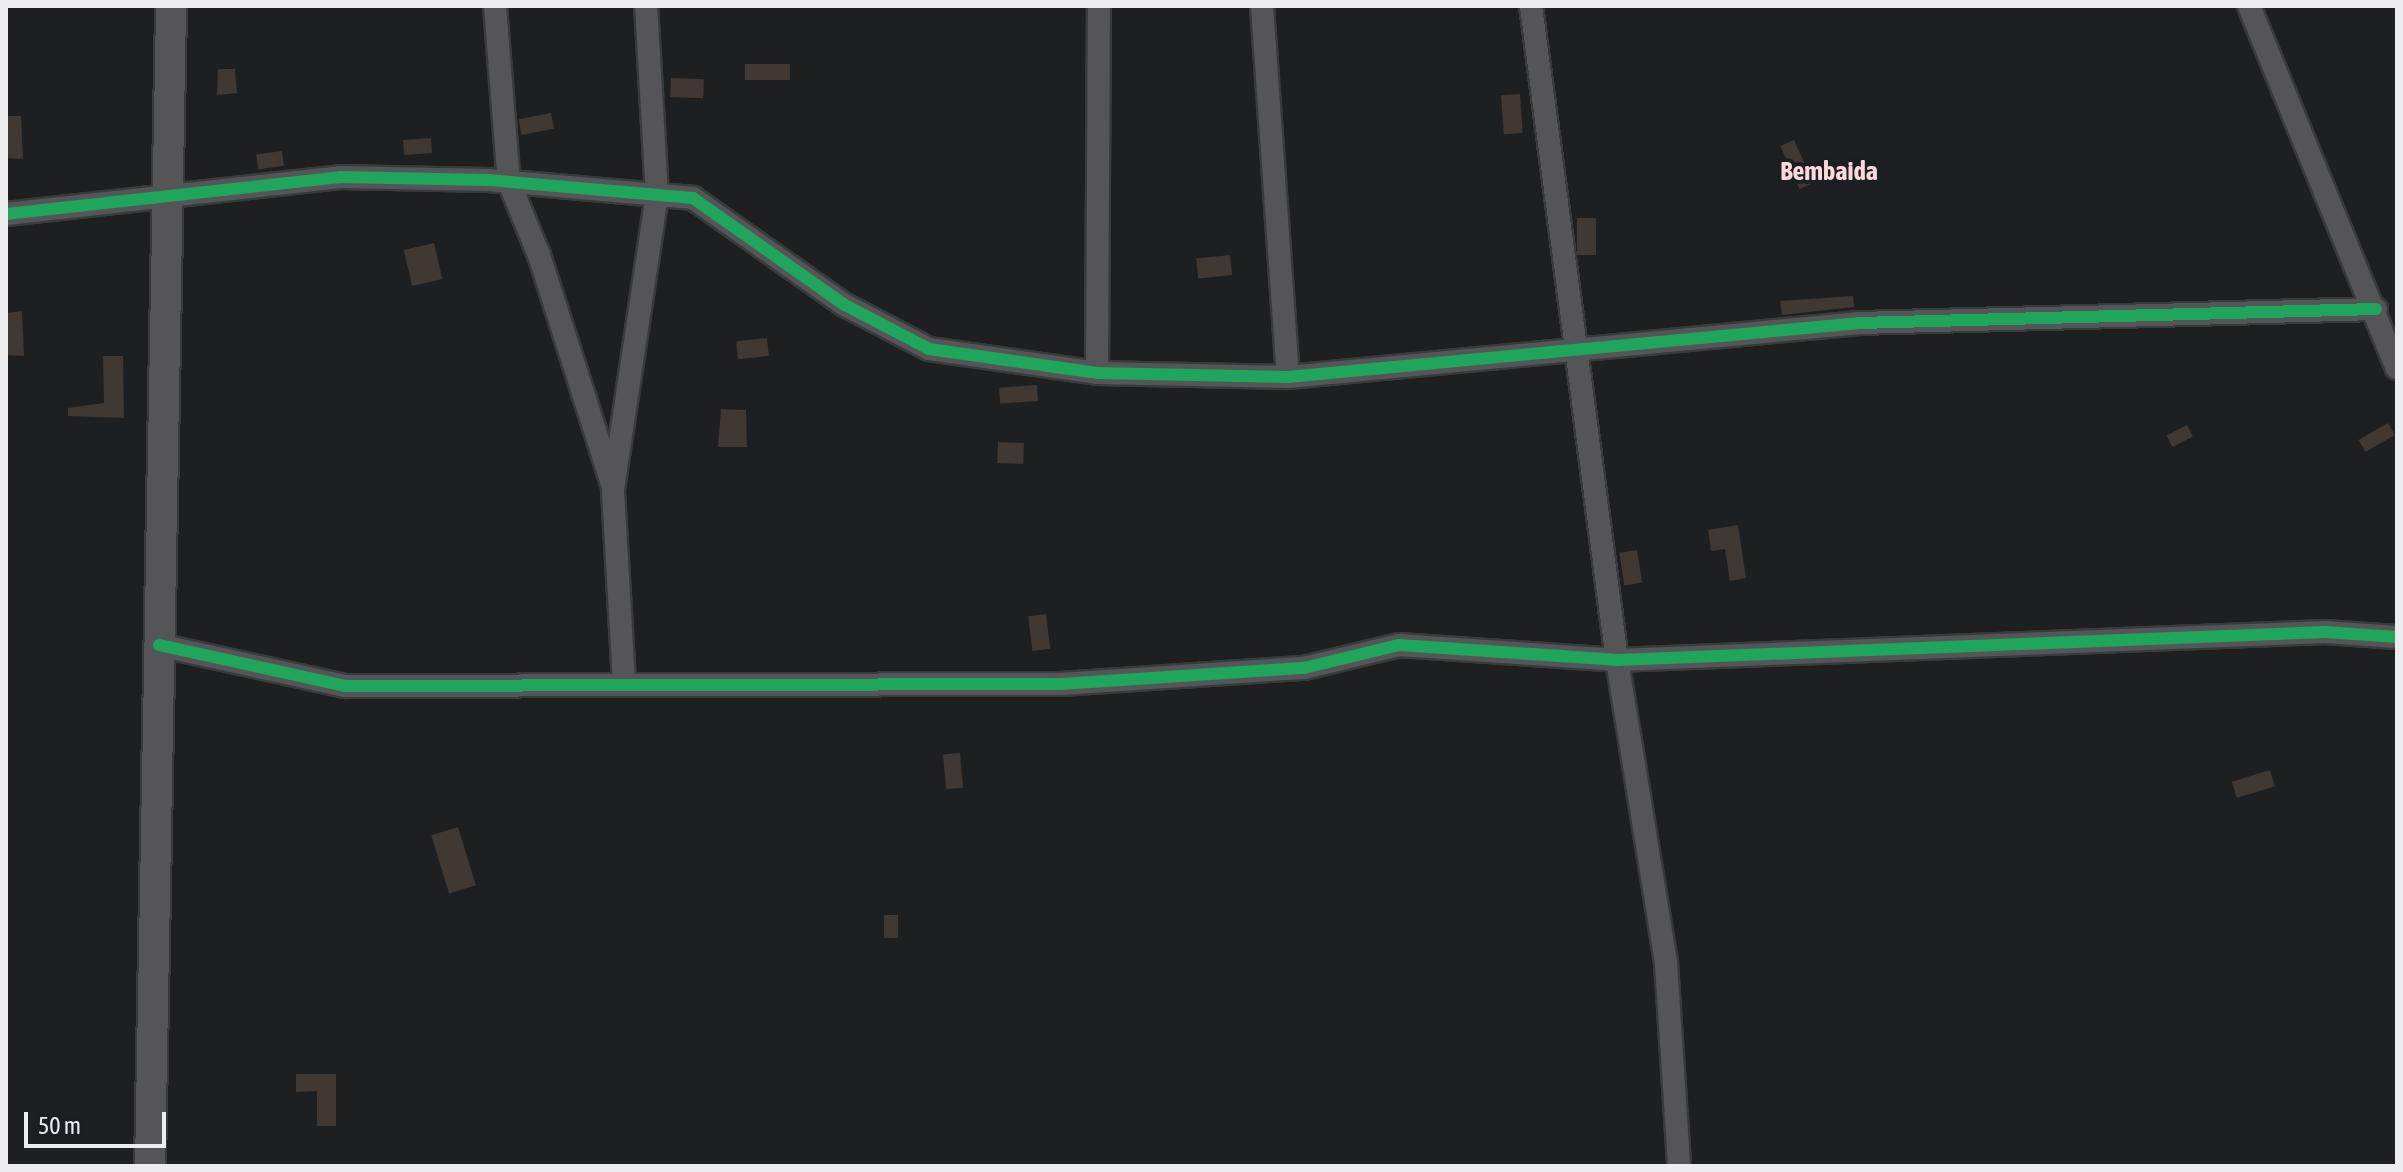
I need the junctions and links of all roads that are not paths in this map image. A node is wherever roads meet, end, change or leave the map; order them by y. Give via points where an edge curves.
1 (171, 6) edge
2 (495, 6) edge
3 (646, 6) edge
4 (1099, 6) edge
5 (1262, 6) edge
6 (1531, 6) edge
7 (2249, 6) edge
8 (509, 182) junction
9 (657, 195) junction
10 (167, 200) junction
11 (6, 214) edge
12 (2376, 309) junction
13 (1579, 349) junction
14 (2397, 368) edge
15 (1097, 373) junction
16 (1288, 377) junction
17 (613, 489) junction
18 (2397, 637) edge
19 (159, 645) junction
20 (1617, 660) junction
21 (624, 682) junction
22 (150, 1166) edge
23 (1679, 1166) edge

1 - 10 street
2 - 8 street
3 - 9 street
4 - 15 street
5 - 16 street
6 - 13 street
7 - 12 street
8 - 9 street
8 - 10 street via 340,177
8 - 17 street via 539,255
9 - 15 street via 693,198 843,304 929,349
9 - 17 street
10 - 11 street
10 - 19 street
12 - 13 street via 1859,323
12 - 14 street
13 - 16 street
13 - 20 street
15 - 16 street
17 - 21 street
18 - 20 street via 2325,632
19 - 21 street via 345,686
19 - 22 street
20 - 21 street via 1399,645 1304,668 1061,684
20 - 23 street via 1666,963

